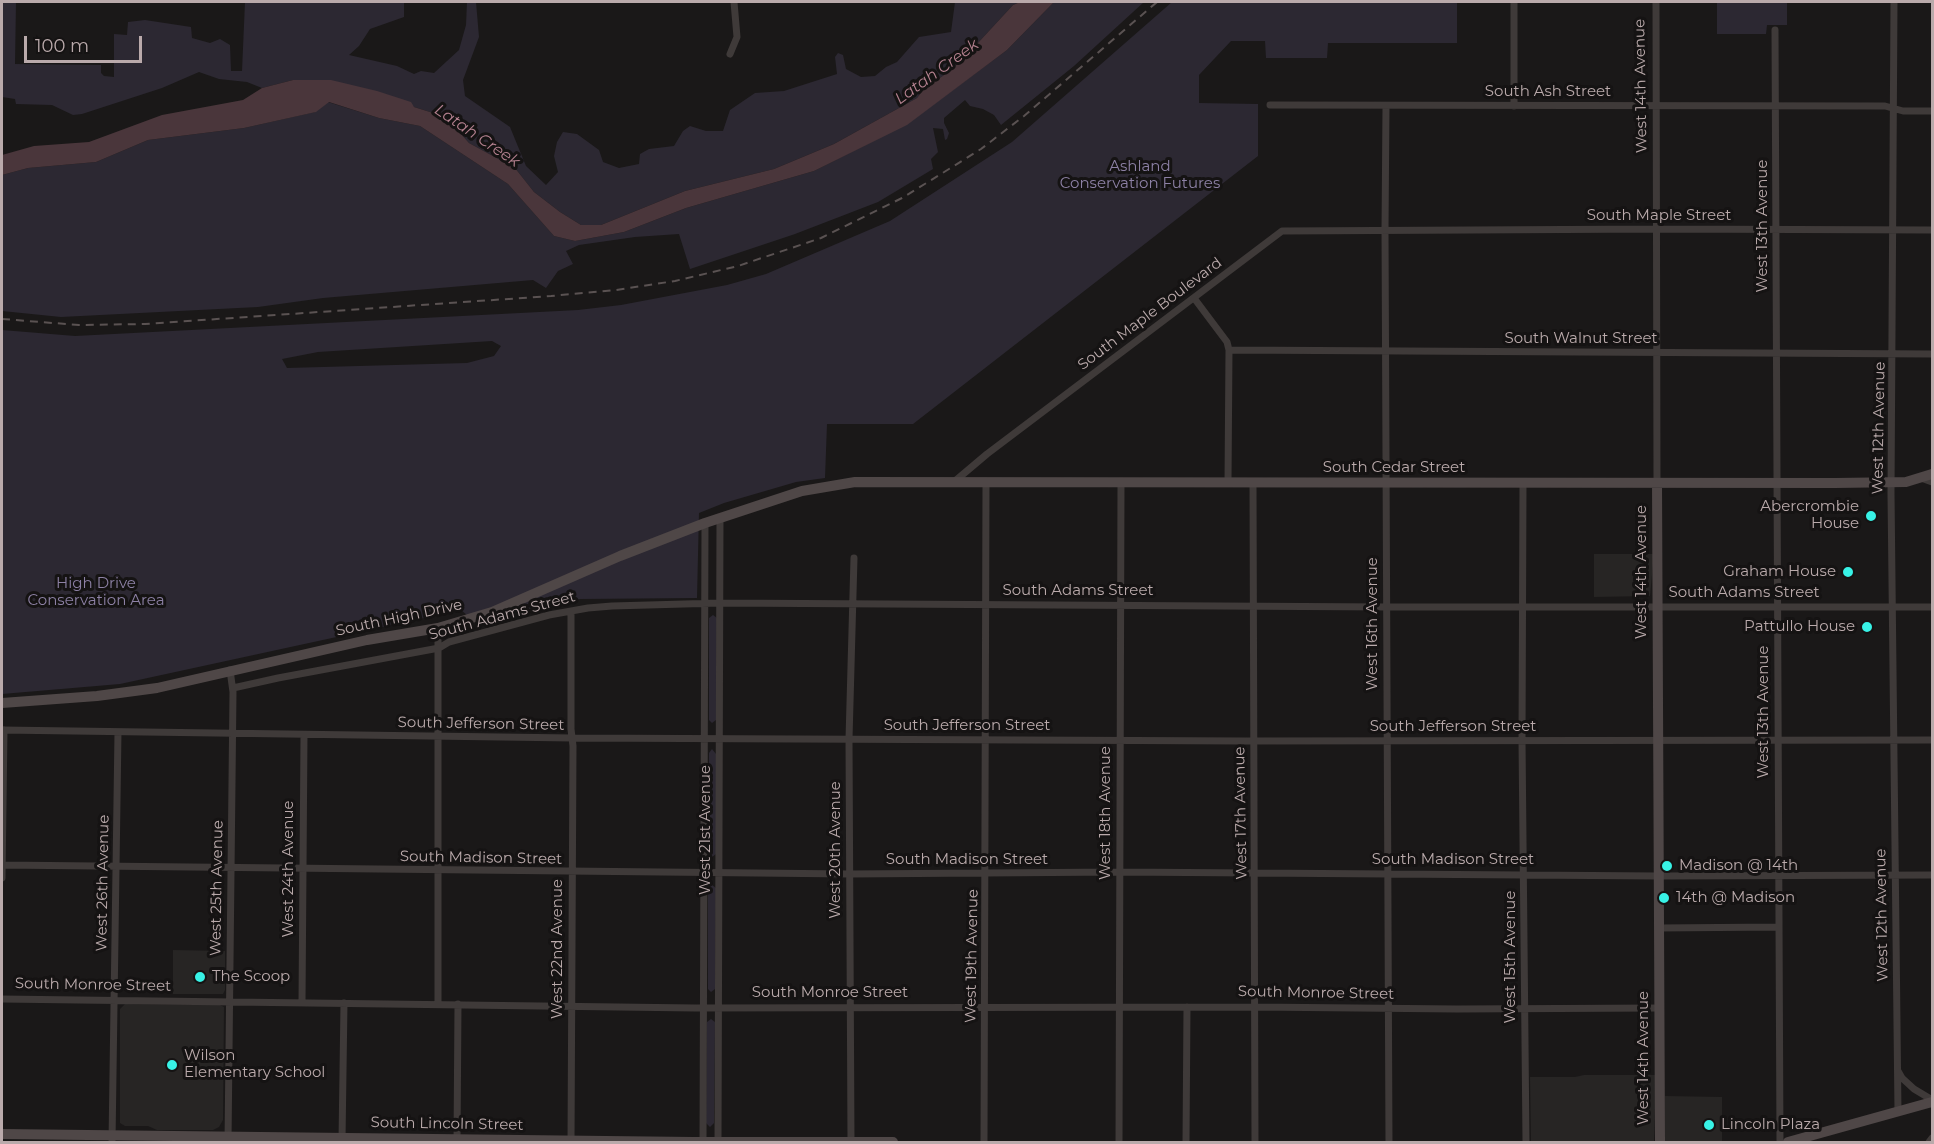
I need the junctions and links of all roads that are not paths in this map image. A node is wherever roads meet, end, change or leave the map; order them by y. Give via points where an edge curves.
1 (734, 2) edge
2 (1514, 2) edge
3 (1656, 2) edge
4 (1894, 2) edge
5 (1775, 30) dead end
6 (730, 54) dead end
7 (1270, 105) dead end
8 (1656, 105) junction
9 (1386, 106) junction
10 (1514, 106) junction
11 (1776, 106) junction
12 (1893, 109) junction
13 (1932, 111) edge
14 (1658, 229) junction
15 (1777, 229) junction
16 (1384, 230) junction
17 (1894, 230) junction
18 (1932, 230) edge
19 (1194, 298) junction
20 (1229, 350) junction
21 (1385, 352) junction
22 (1658, 352) junction
23 (1776, 352) junction
24 (1893, 354) junction
25 (1932, 354) edge
26 (1932, 474) edge
27 (1921, 478) junction
28 (855, 482) joint
29 (954, 482) junction
30 (986, 482) junction
31 (1228, 482) junction
32 (1253, 482) junction
33 (1932, 482) edge
34 (1121, 483) junction
35 (1386, 483) junction
36 (1657, 483) junction
37 (1776, 483) junction
38 (1891, 483) junction
39 (1523, 484) junction
40 (720, 518) junction
41 (705, 523) junction
42 (854, 558) dead end
43 (704, 603) junction
44 (720, 603) junction
45 (851, 603) junction
46 (1119, 604) junction
47 (985, 605) junction
48 (1253, 605) junction
49 (1657, 606) junction
50 (1386, 607) junction
51 (1892, 607) junction
52 (1932, 607) edge
53 (1523, 608) junction
54 (1777, 608) junction
55 (571, 611) junction
56 (438, 628) junction
57 (439, 648) junction
58 (230, 670) junction
59 (233, 688) junction
60 (2, 703) edge
61 (2, 730) edge
62 (118, 732) junction
63 (232, 733) junction
64 (304, 735) junction
65 (439, 737) junction
66 (572, 738) junction
67 (704, 738) junction
68 (719, 738) junction
69 (849, 739) junction
70 (985, 740) junction
71 (1119, 740) junction
72 (1522, 740) junction
73 (1658, 740) junction
74 (1893, 740) junction
75 (1254, 741) junction
76 (1387, 741) junction
77 (1932, 741) edge
78 (1778, 742) junction
79 (2, 865) edge
80 (117, 865) junction
81 (231, 868) junction
82 (303, 870) junction
83 (438, 871) junction
84 (703, 872) junction
85 (719, 872) junction
86 (986, 872) junction
87 (1119, 872) junction
88 (572, 873) junction
89 (1388, 873) junction
90 (850, 874) junction
91 (1256, 874) junction
92 (1525, 874) junction
93 (1778, 875) junction
94 (1895, 875) junction
95 (1932, 875) edge
96 (1659, 876) junction
97 (2, 878) edge
98 (1778, 927) junction
99 (1659, 928) junction
100 (2, 999) edge
101 (115, 1000) junction
102 (230, 1002) junction
103 (302, 1003) junction
104 (344, 1003) junction
105 (438, 1004) junction
106 (458, 1004) junction
107 (572, 1007) junction
108 (718, 1007) junction
109 (1119, 1007) junction
110 (1187, 1007) junction
111 (1255, 1007) junction
112 (703, 1008) junction
113 (849, 1008) junction
114 (984, 1008) junction
115 (1389, 1008) junction
116 (1524, 1008) junction
117 (1659, 1008) junction
118 (1898, 1071) junction
119 (1932, 1104) edge
120 (1898, 1112) junction
121 (2, 1134) edge
122 (1932, 1138) edge
123 (113, 1139) edge
124 (228, 1140) edge
125 (342, 1140) edge
126 (457, 1140) edge
127 (571, 1142) edge
128 (703, 1142) edge
129 (718, 1142) edge
130 (844, 1142) edge
131 (851, 1142) edge
132 (893, 1143) edge
133 (984, 1143) edge
134 (1119, 1143) edge
135 (1186, 1143) edge
136 (1255, 1143) edge
137 (1389, 1143) edge
138 (1526, 1143) edge
139 (1660, 1143) edge
140 (1780, 1143) edge
141 (1788, 1143) edge
142 (1929, 1143) edge

1 - 6 street via 737,37
2 - 10 street
3 - 8 street, West 14th Avenue
4 - 12 street, West 12th Avenue
5 - 11 street, West 13th Avenue
7 - 9 street, South Ash Street
8 - 10 street, South Ash Street
8 - 11 street, South Ash Street
8 - 14 street, West 14th Avenue
9 - 10 street, South Ash Street
9 - 16 street, West 16th Avenue
11 - 12 street, South Ash Street
11 - 15 street, West 13th Avenue
12 - 13 street, South Ash Street
12 - 17 street, West 12th Avenue
14 - 15 street, South Maple Street
14 - 16 street, South Maple Street
14 - 22 street, West 14th Avenue
15 - 17 street, South Maple Street
15 - 23 street, West 13th Avenue
16 - 19 street, South Maple Boulevard via 1282,231
16 - 21 street, West 16th Avenue
17 - 18 street, South Maple Street
17 - 24 street, West 12th Avenue
19 - 20 street
19 - 29 street, South Maple Boulevard
20 - 21 street, South Walnut Street
20 - 31 street
21 - 22 street, South Walnut Street
21 - 35 street, West 16th Avenue
22 - 23 street, South Walnut Street
22 - 36 street, West 14th Avenue
23 - 24 street, South Walnut Street
23 - 37 street, West 13th Avenue
24 - 25 street, South Walnut Street
24 - 38 street, West 12th Avenue
26 - 27 main road
27 - 33 street, South Cedar Street
27 - 38 main road, South Cedar Street
28 - 29 main road, South Cedar Street
28 - 40 main road, South High Drive via 802,491
29 - 30 main road, South Cedar Street
30 - 34 main road, South Cedar Street
30 - 47 street, West 19th Avenue
31 - 32 main road, South Cedar Street
31 - 34 main road, South Cedar Street
32 - 35 main road, South Cedar Street
32 - 48 street, West 17th Avenue
34 - 46 street, West 18th Avenue
35 - 39 main road, South Cedar Street
35 - 50 street, West 16th Avenue
36 - 37 main road, South Cedar Street
36 - 39 main road, South Cedar Street
36 - 49 main road, West 14th Avenue
37 - 38 main road, South Cedar Street
37 - 54 street, West 13th Avenue
38 - 51 street, West 12th Avenue
39 - 53 street, West 15th Avenue
40 - 41 main road, South High Drive
40 - 44 street, West 21st Avenue
41 - 43 street, West 21st Avenue
41 - 56 main road, South High Drive via 492,612
42 - 45 street, West 20th Avenue
43 - 44 street, South Adams Street
43 - 55 street, South Adams Street
43 - 67 street, West 21st Avenue
44 - 45 street, South Adams Street
44 - 68 street, West 21st Avenue
45 - 47 street, South Adams Street
45 - 69 street, West 20th Avenue
46 - 47 street, South Adams Street
46 - 48 street, South Adams Street
46 - 71 street, West 18th Avenue
47 - 70 street, West 19th Avenue
48 - 50 street, South Adams Street
48 - 75 street, West 17th Avenue
49 - 53 street, South Adams Street
49 - 54 street, South Adams Street
49 - 73 main road, West 14th Avenue
50 - 53 street, South Adams Street
50 - 76 street, West 16th Avenue
51 - 52 street, South Adams Street
51 - 54 street, South Adams Street
51 - 74 street, West 12th Avenue
53 - 72 street, West 15th Avenue
54 - 78 street, West 13th Avenue
55 - 57 street, South Adams Street via 449,642
55 - 66 street, West 22nd Avenue
56 - 57 street
56 - 58 main road, South High Drive
57 - 59 street, South Adams Street
57 - 65 street
58 - 59 street, West 25th Avenue
58 - 60 main road, South High Drive via 157,688
59 - 63 street, West 25th Avenue
61 - 62 street, South Jefferson Street
61 - 79 street
62 - 63 street, South Jefferson Street
62 - 80 street, West 26th Avenue
63 - 64 street, South Jefferson Street
63 - 81 street, West 25th Avenue
64 - 65 street, South Jefferson Street
64 - 82 street, West 24th Avenue
65 - 66 street, South Jefferson Street
65 - 83 street
66 - 67 street, South Jefferson Street
66 - 88 street, West 22nd Avenue
67 - 68 street, South Jefferson Street
67 - 84 street, West 21st Avenue
68 - 69 street, South Jefferson Street
68 - 85 street, West 21st Avenue
69 - 70 street, South Jefferson Street
69 - 90 street, West 20th Avenue
70 - 71 street, South Jefferson Street
70 - 86 street, West 19th Avenue
71 - 75 street, South Jefferson Street
71 - 87 street, West 18th Avenue
72 - 73 street, South Jefferson Street
72 - 76 street, South Jefferson Street
72 - 92 street, West 15th Avenue
73 - 78 street, South Jefferson Street
73 - 96 main road, West 14th Avenue
74 - 77 street, South Jefferson Street
74 - 78 street, South Jefferson Street
74 - 94 street, West 12th Avenue
75 - 76 street, South Jefferson Street
75 - 91 street, West 17th Avenue
76 - 89 street, West 16th Avenue
78 - 93 street, West 13th Avenue
79 - 80 street, South Madison Street
79 - 97 street
80 - 81 street, South Madison Street
80 - 101 street, West 26th Avenue
81 - 82 street, South Madison Street
81 - 102 street, West 25th Avenue
82 - 83 street, South Madison Street
82 - 103 street, West 24th Avenue
83 - 88 street, South Madison Street
83 - 105 street
84 - 85 street, South Madison Street
84 - 88 street, South Madison Street
84 - 112 street, West 21st Avenue
85 - 90 street, South Madison Street
85 - 108 street, West 21st Avenue
86 - 87 street, South Madison Street
86 - 90 street, South Madison Street
86 - 114 street, West 19th Avenue
87 - 91 street, South Madison Street
87 - 109 street, West 18th Avenue
88 - 107 street, West 22nd Avenue
89 - 91 street, South Madison Street
89 - 92 street, South Madison Street
89 - 115 street, West 16th Avenue
90 - 113 street, West 20th Avenue
91 - 111 street, West 17th Avenue
92 - 96 street, South Madison Street
92 - 116 street, West 15th Avenue
93 - 94 street, South Madison Street
93 - 96 street, South Madison Street
93 - 98 street, West 13th Avenue
94 - 95 street, South Madison Street
94 - 118 street, West 12th Avenue
96 - 99 main road, West 14th Avenue
98 - 99 street
98 - 140 street, West 13th Avenue
99 - 117 main road, West 14th Avenue
100 - 101 street, South Monroe Street
101 - 102 street, South Monroe Street
101 - 123 street, West 26th Avenue
102 - 103 street, South Monroe Street
102 - 124 street, West 25th Avenue
103 - 104 street, South Monroe Street
104 - 105 street, South Monroe Street
104 - 125 street
105 - 106 street, South Monroe Street
106 - 107 street, South Monroe Street
106 - 126 street
107 - 112 street, South Monroe Street
107 - 127 street, West 22nd Avenue
108 - 112 street, South Monroe Street
108 - 113 street, South Monroe Street
108 - 129 street, West 21st Avenue
109 - 110 street, South Monroe Street
109 - 114 street, South Monroe Street
109 - 134 street, West 18th Avenue
110 - 111 street, South Monroe Street
110 - 135 street
111 - 115 street, South Monroe Street
111 - 136 street, West 17th Avenue
112 - 128 street, West 21st Avenue
113 - 114 street, South Monroe Street
113 - 131 street, West 20th Avenue
114 - 133 street, West 19th Avenue
115 - 116 street, South Monroe Street
115 - 137 street, West 16th Avenue
116 - 117 street, South Monroe Street
116 - 138 street, West 15th Avenue
117 - 139 main road, West 14th Avenue
118 - 119 street
118 - 120 street, West 12th Avenue
119 - 120 main road
120 - 141 main road
121 - 123 main road, South Lincoln Street
122 - 142 street
123 - 124 main road, South Lincoln Street
124 - 125 main road, South Lincoln Street
125 - 126 main road, South Lincoln Street
126 - 127 main road, South Lincoln Street
127 - 128 main road, South Lincoln Street
128 - 129 main road, South Lincoln Street
129 - 130 main road, South Lincoln Street
130 - 131 main road, South Lincoln Street
131 - 132 main road, South Lincoln Street

